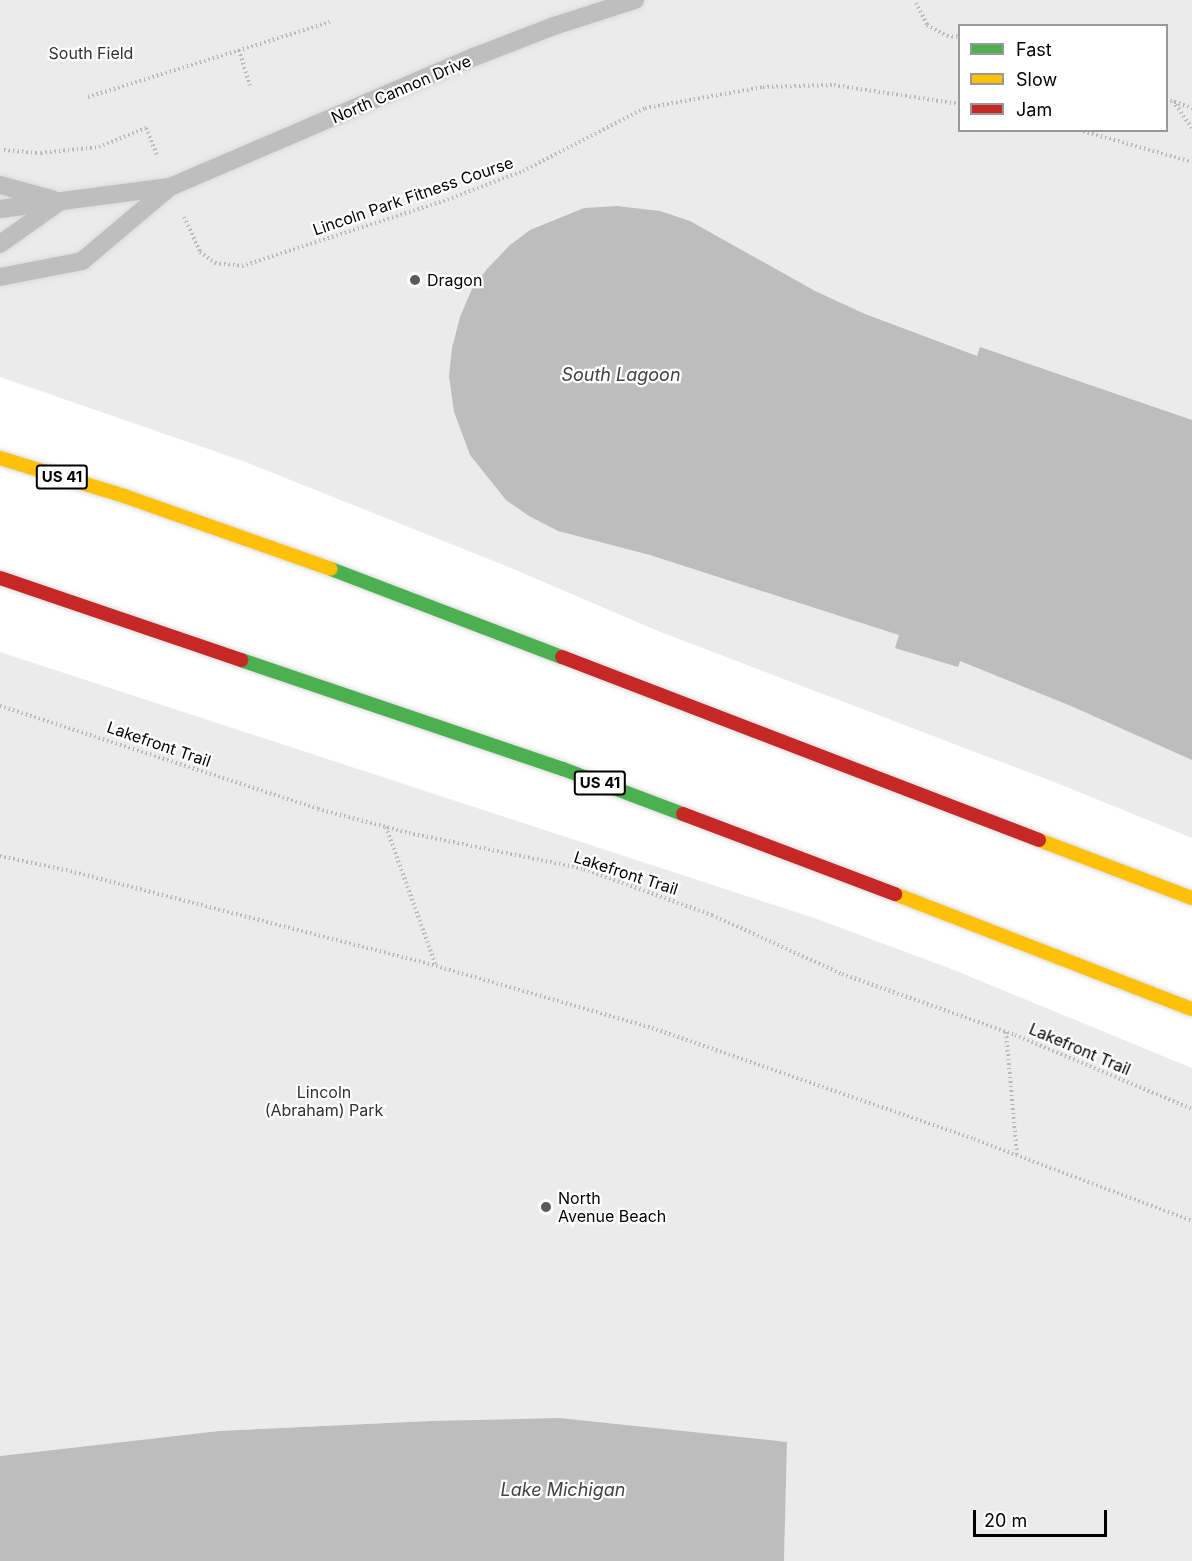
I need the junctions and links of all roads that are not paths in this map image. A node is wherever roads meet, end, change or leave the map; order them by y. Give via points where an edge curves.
1 (635, 0) edge
2 (0, 185) edge
3 (170, 187) junction
4 (59, 202) junction
5 (0, 209) edge
6 (0, 244) edge
7 (0, 277) edge
8 (0, 458) edge
9 (0, 578) edge
10 (1192, 898) edge
11 (1192, 1009) edge

1 - 3 lane, North Cannon Drive via 474,57
2 - 4 lane, North Cannon Drive
3 - 4 lane, North Cannon Drive
3 - 7 lane, North Cannon Drive via 82,261
4 - 5 lane, North Cannon Drive
4 - 6 lane, North Cannon Drive
8 - 10 highway, US 41 via 303,558
9 - 11 highway, US 41 via 563,769

